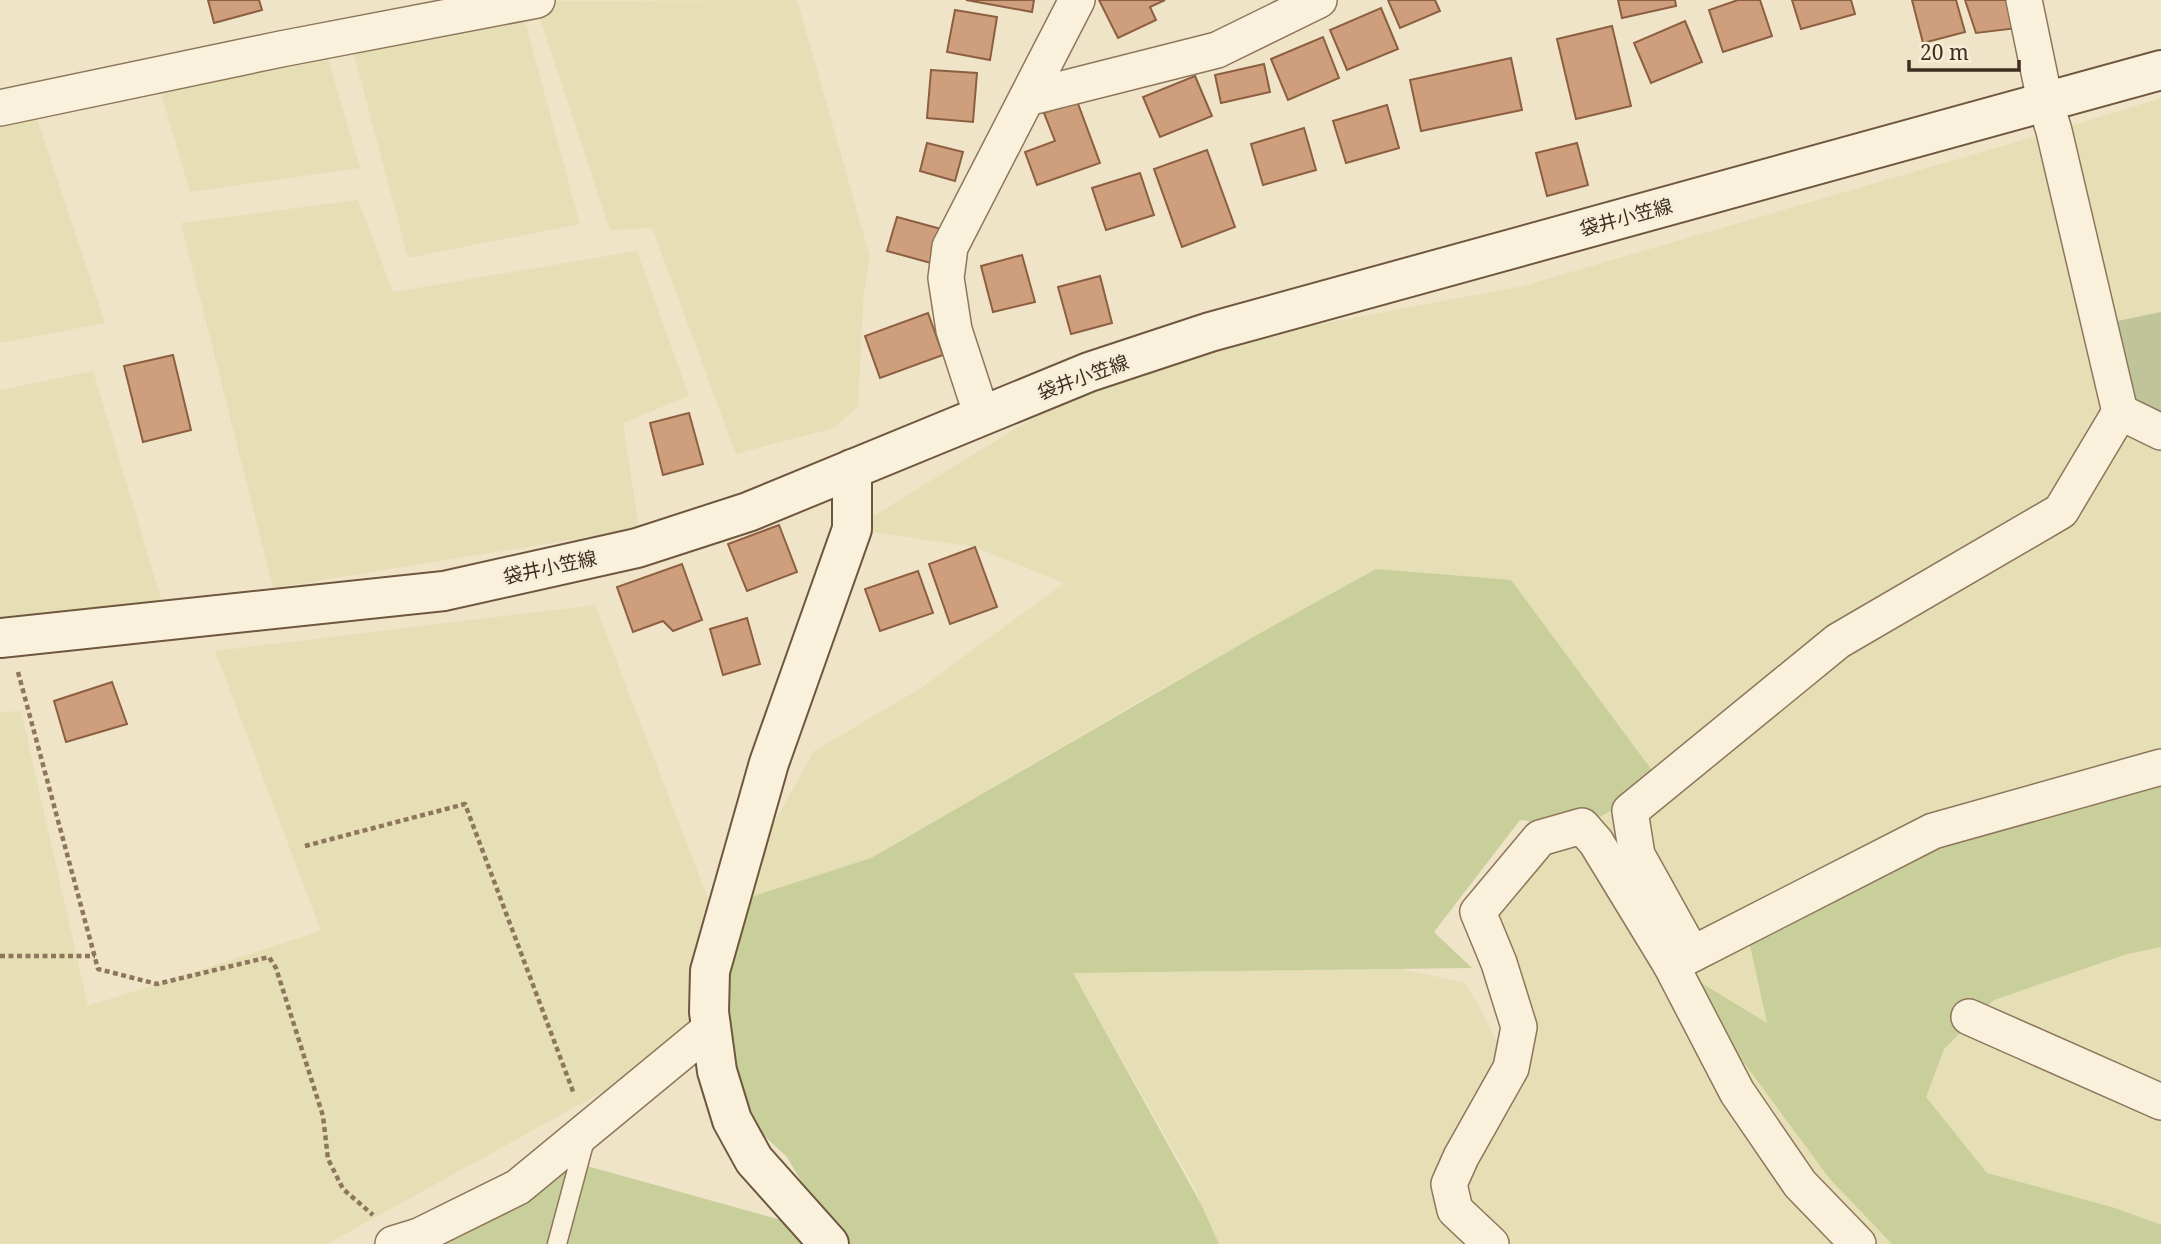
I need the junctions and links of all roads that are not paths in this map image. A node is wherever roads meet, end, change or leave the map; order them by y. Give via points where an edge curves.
1 (537, 0) edge
2 (1077, 0) edge
3 (1319, 0) edge
4 (2024, 0) edge
5 (2161, 70) edge
6 (1027, 99) junction
7 (2045, 101) junction
8 (0, 108) edge
9 (2120, 412) junction
10 (982, 416) junction
11 (2161, 432) edge
12 (852, 469) junction
13 (5, 638) edge
14 (2161, 767) edge
15 (1682, 960) junction
16 (1969, 1017) dead end
17 (712, 1027) junction
18 (2161, 1102) edge
19 (587, 1129) junction
20 (398, 1242) edge
21 (557, 1244) edge
22 (829, 1244) edge
23 (1491, 1244) edge
24 (1858, 1244) edge

1 - 8 street
2 - 6 street
3 - 6 street via 1217,50
4 - 7 street
5 - 7 main road, 袋井小笠線
6 - 10 street via 950,247 946,278 954,330
7 - 9 street
7 - 10 main road, 袋井小笠線 via 1210,332 1089,372
9 - 11 street
9 - 15 street via 2062,511 1838,641 1630,811 1637,855
10 - 12 main road, 袋井小笠線
12 - 13 main road, 袋井小笠線 via 748,512 637,548 443,591
12 - 17 main road via 852,529 769,763 710,971
14 - 15 street via 1933,831
15 - 23 street via 1582,826 1540,838 1478,912 1520,1027 1511,1068 1449,1184 1455,1210
15 - 24 street via 1737,1092 1800,1184
16 - 18 street
17 - 19 street
17 - 22 main road via 717,1071 732,1120 754,1160
19 - 20 street via 518,1187
19 - 21 lane

